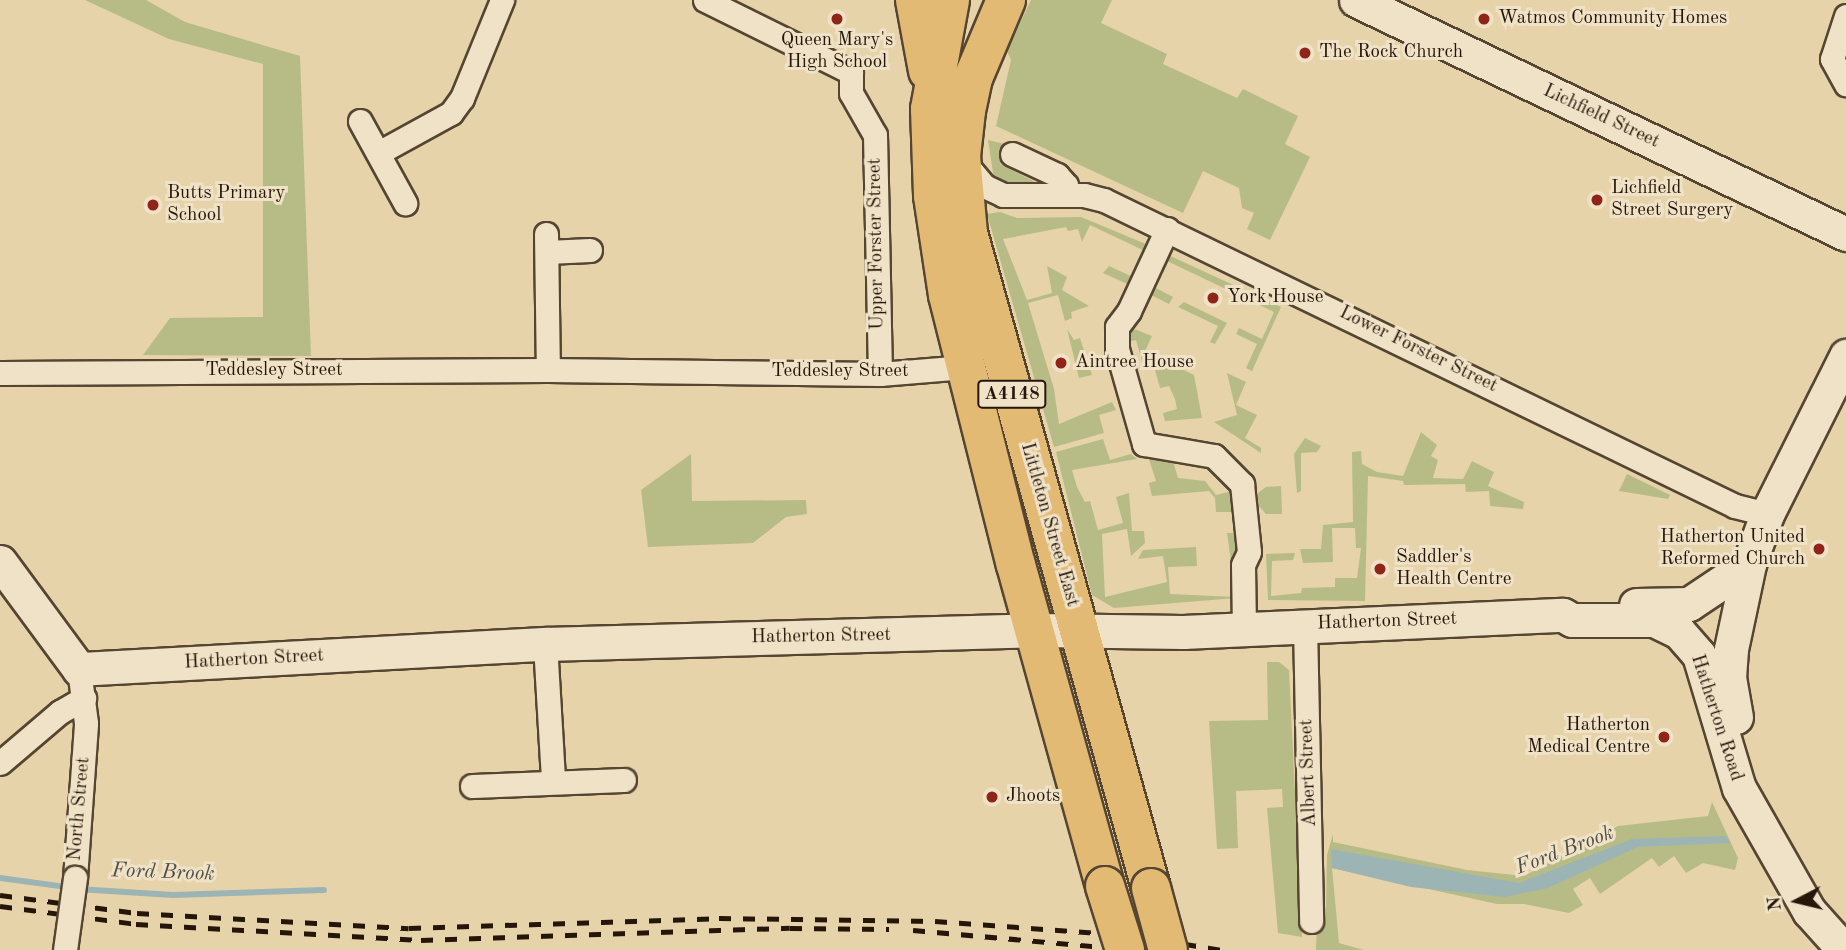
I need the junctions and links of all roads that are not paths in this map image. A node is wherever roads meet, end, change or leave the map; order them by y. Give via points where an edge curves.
1 (502, 0) edge
2 (705, 0) edge
3 (915, 0) edge
4 (950, 0) edge
5 (974, 0) edge
6 (1006, 0) edge
7 (1356, 0) edge
8 (1846, 16) edge
9 (936, 66) junction
10 (1846, 84) edge
11 (360, 121) dead end
12 (380, 152) junction
13 (1012, 154) dead end
14 (961, 156) junction
15 (1066, 194) junction
16 (405, 203) dead end
17 (1167, 229) junction
18 (1846, 234) edge
19 (590, 250) dead end
20 (1846, 356) edge
21 (965, 367) junction
22 (548, 370) junction
23 (0, 373) edge
24 (880, 374) junction
25 (1767, 514) junction
26 (0, 563) edge
27 (1749, 564) junction
28 (1563, 615) junction
29 (1305, 625) junction
30 (1251, 628) junction
31 (1080, 629) junction
32 (1034, 630) junction
33 (1679, 632) joint
34 (545, 644) junction
35 (81, 683) junction
36 (0, 763) edge
37 (553, 780) junction
38 (624, 780) dead end
39 (472, 786) dead end
40 (1752, 805) junction
41 (1311, 921) dead end
42 (65, 950) edge
43 (1125, 950) edge
44 (1168, 950) edge
45 (1844, 950) edge

1 - 12 street via 462,98 451,113
2 - 24 street, Upper Forster Street via 851,72 851,93 875,135
3 - 9 highway via 924,66
4 - 9 highway, Littleton Street East / A4148
5 - 9 highway via 958,44
6 - 14 highway, Littleton Street East / A4148 via 973,78
7 - 18 street, Lichfield Street
8 - 10 street via 1832,59
9 - 21 highway, Littleton Street East / A4148 via 933,196
11 - 12 street
12 - 16 street
13 - 15 street via 1057,175 1066,185
14 - 15 street, Lower Forster Street via 993,192
14 - 31 highway, Littleton Street East / A4148 via 968,233
15 - 17 street, Lower Forster Street via 1104,200
17 - 25 street, Lower Forster Street via 1735,506
17 - 30 street via 1114,337 1141,437 1151,448 1196,450 1213,456 1236,475 1247,495 1249,552 1257,565
19 - 22 street via 547,243
20 - 25 street, Hatherton Road
21 - 24 street, Teddesley Street
21 - 32 highway, Littleton Street East / A4148
22 - 23 street, Teddesley Street
22 - 24 street, Teddesley Street
25 - 27 street, Hatherton Road
26 - 35 street
27 - 28 street, Hatherton Street via 1689,604 1571,608
27 - 40 street, Hatherton Road via 1734,620 1730,678
28 - 29 street, Hatherton Street
28 - 33 street, Hatherton Street via 1572,621 1654,620
29 - 30 street, Hatherton Street
29 - 41 street, Albert Street
30 - 31 street, Hatherton Street via 1146,633
31 - 32 street, Hatherton Street
31 - 44 highway, Littleton Street East / A4148, bridge
32 - 34 street, Hatherton Street
32 - 43 highway, Littleton Street East / A4148, bridge
33 - 40 street, Hatherton Road via 1704,667 1739,788
34 - 35 street, Hatherton Street
34 - 37 street
35 - 36 street via 60,712
35 - 42 street, North Street, bridge via 84,772
37 - 38 street
37 - 39 street
40 - 45 street, Hatherton Road via 1793,887

